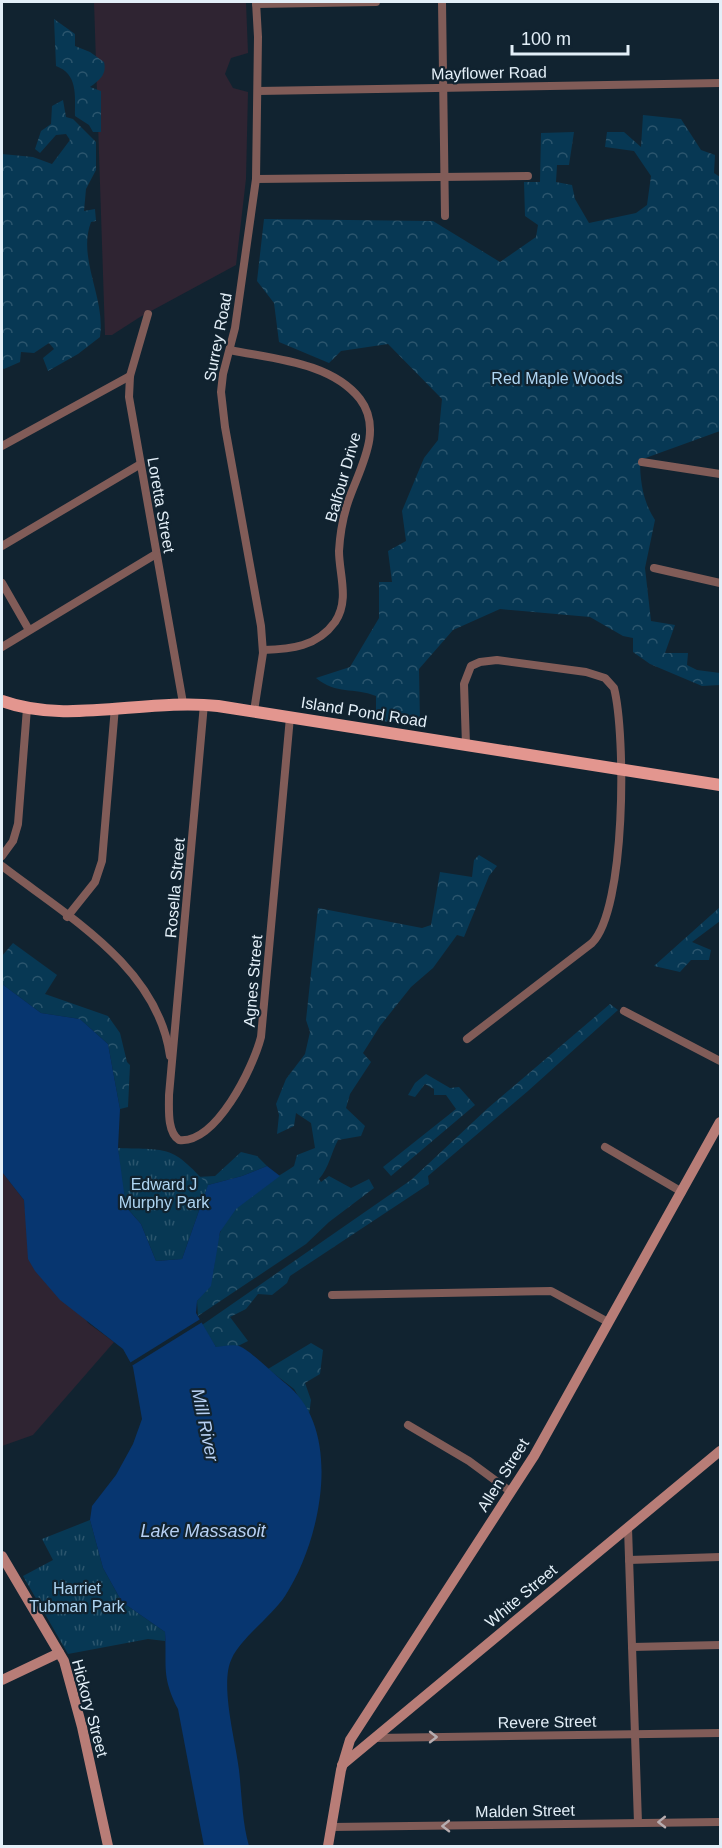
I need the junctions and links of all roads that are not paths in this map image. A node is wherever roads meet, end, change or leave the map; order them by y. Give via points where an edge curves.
1 (376, 2) edge
2 (442, 2) edge
3 (256, 3) edge
4 (720, 83) edge
5 (443, 86) junction
6 (258, 91) junction
7 (528, 176) dead end
8 (445, 177) junction
9 (256, 179) junction
10 (445, 216) dead end
11 (148, 314) dead end
12 (230, 350) junction
13 (130, 376) junction
14 (2, 446) edge
15 (642, 462) dead end
16 (140, 465) junction
17 (720, 474) edge
18 (2, 546) edge
19 (156, 554) junction
20 (654, 568) dead end
21 (2, 583) edge
22 (720, 583) edge
23 (28, 630) junction
24 (2, 647) edge
25 (263, 650) junction
26 (2, 701) edge
27 (183, 703) junction
28 (204, 704) junction
29 (115, 707) junction
30 (27, 708) junction
31 (254, 711) junction
32 (290, 717) junction
33 (466, 745) junction
34 (623, 771) junction
35 (720, 785) edge
36 (2, 856) edge
37 (2, 866) edge
38 (67, 917) junction
39 (624, 1011) dead end
40 (467, 1040) dead end
41 (720, 1061) edge
42 (171, 1073) junction
43 (720, 1122) edge
44 (605, 1147) dead end
45 (682, 1191) junction
46 (332, 1295) dead end
47 (608, 1322) junction
48 (408, 1425) dead end
49 (720, 1450) edge
50 (511, 1492) junction
51 (627, 1528) junction
52 (2, 1556) edge
53 (720, 1557) edge
54 (629, 1560) junction
55 (720, 1645) edge
56 (632, 1647) junction
57 (59, 1653) junction
58 (2, 1680) edge
59 (720, 1732) edge
60 (635, 1734) junction
61 (375, 1738) junction
62 (342, 1765) junction
63 (720, 1822) edge
64 (638, 1823) junction
65 (331, 1827) junction
66 (108, 1846) edge
67 (328, 1846) edge

1 - 3 street
2 - 5 street
3 - 6 street, Surrey Road
4 - 5 street, Mayflower Road
5 - 6 street, Mayflower Road
5 - 8 street
6 - 9 street, Surrey Road
7 - 8 street
8 - 9 street
8 - 10 street
9 - 12 street, Surrey Road
11 - 13 street, Loretta Street
12 - 25 street, Surrey Road via 222,380 223,414
12 - 25 street, Balfour Drive via 327,374 358,397 371,428 341,532 343,596 339,615 326,633 308,645
13 - 14 street
13 - 16 street, Loretta Street via 130,405
15 - 17 street
16 - 18 street
16 - 19 street, Loretta Street
19 - 23 street
19 - 27 street, Loretta Street
20 - 22 street
21 - 23 street
23 - 24 street
25 - 31 street, Surrey Road
26 - 30 main road, Island Pond Road
27 - 28 main road, Island Pond Road
27 - 29 main road, Island Pond Road
28 - 31 main road, Island Pond Road
28 - 42 street, Rosella Street
29 - 30 main road, Island Pond Road via 68,712
29 - 38 street via 102,861 95,882
30 - 36 street via 17,828 12,844
31 - 32 main road, Island Pond Road
32 - 33 main road, Island Pond Road
32 - 42 street, Agnes Street via 265,1018 257,1052 248,1075 216,1122 192,1140 179,1140 173,1133 169,1107
33 - 34 main road, Island Pond Road
33 - 34 street via 463,687 475,663 497,660 586,672 603,677 614,688
34 - 35 main road, Island Pond Road
34 - 40 street via 617,856 602,930 592,943
37 - 38 street
38 - 42 street via 108,949 146,990 165,1032
39 - 41 street
43 - 45 main road, Allen Street
44 - 45 street
45 - 47 main road, Allen Street
46 - 47 street via 551,1291
47 - 50 main road, Allen Street
48 - 50 street via 469,1461
49 - 51 main road, White Street
50 - 62 main road, Allen Street via 361,1721
51 - 54 street
51 - 61 main road, White Street
52 - 57 main road, Hickory Street
53 - 54 street
54 - 56 street
55 - 56 street
56 - 60 street
57 - 58 main road
57 - 66 main road, Hickory Street via 82,1727
59 - 60 street, Revere Street
61 -> 60 street, Revere Street
60 - 64 street
61 - 62 main road, White Street
62 - 65 main road, Allen Street
63 -> 64 street, Malden Street
64 -> 65 street, Malden Street
65 - 67 main road, Allen Street

